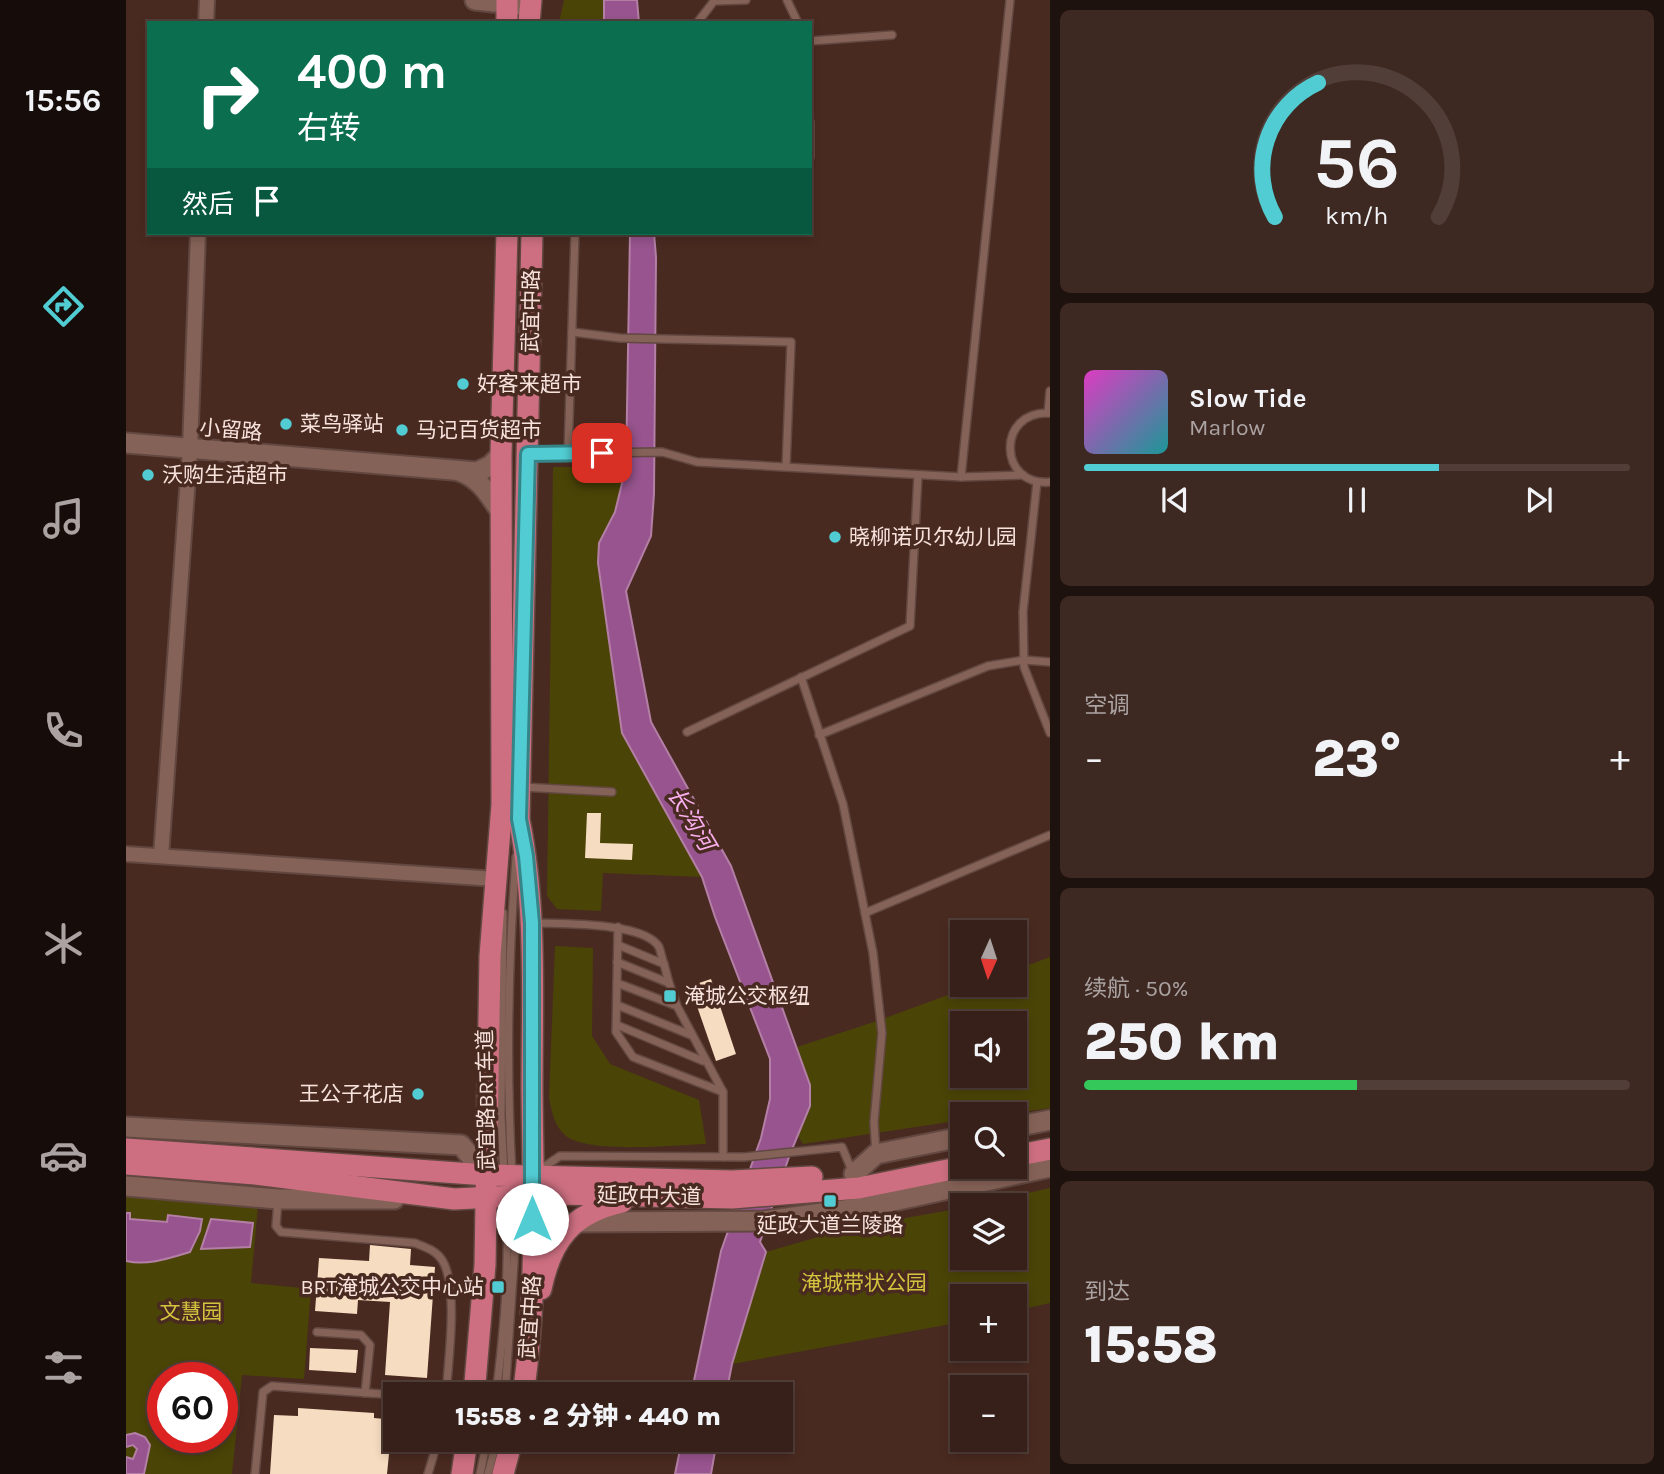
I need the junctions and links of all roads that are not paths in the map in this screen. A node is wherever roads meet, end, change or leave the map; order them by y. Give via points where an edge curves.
1 (207, 0) edge
2 (475, 0) edge
3 (746, 0) edge
4 (787, 0) edge
5 (1010, 0) edge
6 (507, 9) edge
7 (530, 9) edge
8 (206, 21) edge
9 (699, 21) edge
10 (797, 21) edge
11 (892, 35) dead end
12 (812, 41) edge
13 (198, 235) edge
14 (507, 235) edge
15 (532, 235) edge
16 (575, 235) edge
17 (572, 332) junction
18 (1050, 390) edge
19 (1049, 413) edge
20 (126, 443) edge
21 (190, 449) junction
22 (568, 453) junction
23 (528, 454) junction
24 (501, 455) junction
25 (786, 467) junction
26 (458, 471) junction
27 (918, 475) junction
28 (1023, 475) junction
29 (961, 477) junction
30 (1037, 482) junction
31 (1050, 482) edge
32 (501, 512) junction
33 (1024, 660) junction
34 (1050, 662) edge
35 (801, 677) junction
36 (687, 732) dead end
37 (1050, 733) edge
38 (819, 735) junction
39 (520, 787) junction
40 (612, 792) dead end
41 (502, 804) junction
42 (519, 819) junction
43 (1050, 835) edge
44 (126, 854) edge
45 (161, 856) junction
46 (496, 879) junction
47 (865, 913) junction
48 (532, 923) junction
49 (618, 927) junction
50 (618, 945) junction
51 (617, 962) junction
52 (664, 964) junction
53 (617, 983) junction
54 (669, 983) junction
55 (617, 1005) junction
56 (677, 1006) junction
57 (617, 1025) junction
58 (691, 1035) junction
59 (704, 1061) junction
60 (723, 1092) junction
61 (1050, 1119) edge
62 (1027, 1124) edge
63 (126, 1127) edge
64 (1050, 1135) edge
65 (950, 1139) edge
66 (1027, 1140) edge
67 (126, 1149) edge
68 (1050, 1149) edge
69 (876, 1154) junction
70 (1027, 1154) edge
71 (723, 1157) junction
72 (950, 1157) edge
73 (126, 1164) edge
74 (1050, 1167) edge
75 (950, 1170) edge
76 (509, 1185) junction
77 (126, 1186) edge
78 (732, 1189) junction
79 (860, 1190) junction
80 (647, 1197) junction
81 (278, 1199) junction
82 (454, 1199) junction
83 (577, 1223) junction
84 (317, 1332) dead end
85 (531, 1336) junction
86 (447, 1382) edge
87 (475, 1382) edge
88 (498, 1382) edge
89 (506, 1382) edge
90 (525, 1382) edge
91 (365, 1393) junction
92 (383, 1394) edge
93 (434, 1452) edge
94 (465, 1452) edge
95 (485, 1452) edge
96 (494, 1452) edge
97 (509, 1452) edge
98 (255, 1474) edge
99 (428, 1474) edge
100 (462, 1474) edge
101 (480, 1474) edge
102 (488, 1474) edge
103 (503, 1474) edge

1 - 8 street
2 - 6 street
3 - 9 lane via 714,1
4 - 10 lane
5 - 29 lane
6 - 7 street
11 - 12 lane
13 - 21 street
14 - 24 main road, 武宜中路
15 - 23 main road, 武宜中路
16 - 17 lane
17 - 22 lane
17 - 25 lane via 620,338 791,342
18 - 19 lane
19 - 28 lane via 1026,418 1012,434 1010,457
20 - 21 street, 小留路
21 - 26 street, 小留路
21 - 45 street
22 - 23 lane
22 - 25 lane via 662,452 697,462
23 - 39 main road, 武宜中路
24 - 26 street, 小留路 via 477,472
24 - 32 main road, 武宜中路
25 - 27 lane
26 - 32 street, 小留路 via 471,475
27 - 29 lane
27 - 35 lane via 910,626
28 - 29 lane
28 - 30 lane
30 - 31 lane
30 - 33 lane via 1023,612
32 - 41 main road, 武宜中路
33 - 34 lane
33 - 37 lane
33 - 38 lane via 988,666
35 - 36 lane
35 - 38 lane
38 - 47 lane via 843,804
39 - 40 lane
39 - 42 main road, 武宜中路
41 - 46 main road, 武宜中路
41 - 76 lane, 武宜路BRT车道 via 501,1115
42 - 48 main road, 武宜中路
42 - 76 lane, 武宜路BRT车道 via 509,946
43 - 47 lane
44 - 45 street
45 - 46 street
46 - 76 main road, 武宜中路 via 490,969
47 - 69 lane via 882,1033 874,1122
48 - 49 lane
48 - 76 main road, 武宜中路
49 - 50 lane
49 - 52 lane via 653,941
50 - 51 lane
50 - 52 lane
51 - 53 lane
51 - 54 lane
52 - 54 lane
53 - 55 lane
53 - 56 lane
54 - 56 lane
55 - 57 lane
55 - 58 lane
56 - 58 lane
57 - 59 lane
57 - 60 lane via 616,1032 634,1057
58 - 59 lane
59 - 60 lane
60 - 71 lane
61 - 62 street
63 - 76 street via 461,1145
64 - 66 main road
65 - 69 street
67 - 76 main road, 延政中大道
68 - 70 main road
69 - 79 street
71 - 76 lane via 560,1156
71 - 79 lane via 842,1147
72 - 79 main road, 延政中大道
73 - 82 main road, 延政中大道 via 255,1174
74 - 79 street
75 - 79 main road, 延政中大道
76 - 78 main road, 延政中大道
76 - 80 main road, 延政中大道
76 - 82 main road, 延政中大道
76 - 85 main road, 武宜中路
76 - 87 main road, 武宜中路 via 485,1265
76 - 88 lane, 武宜路BRT车道
76 - 89 lane, 武宜路BRT车道 via 515,1248
77 - 81 street
78 - 79 main road, 延政中大道 via 794,1185
78 - 80 main road, 延政中大道
79 - 83 street via 764,1221
80 - 83 main road via 602,1207
81 - 82 street
81 - 86 lane via 276,1226 281,1232 415,1243 442,1259 450,1281
83 - 85 main road via 555,1244
84 - 91 lane via 361,1335 370,1345
85 - 90 main road, 武宜中路
91 - 92 lane
91 - 98 lane via 272,1386 263,1392
93 - 99 lane
94 - 100 main road
95 - 101 lane
96 - 102 lane
97 - 103 main road

